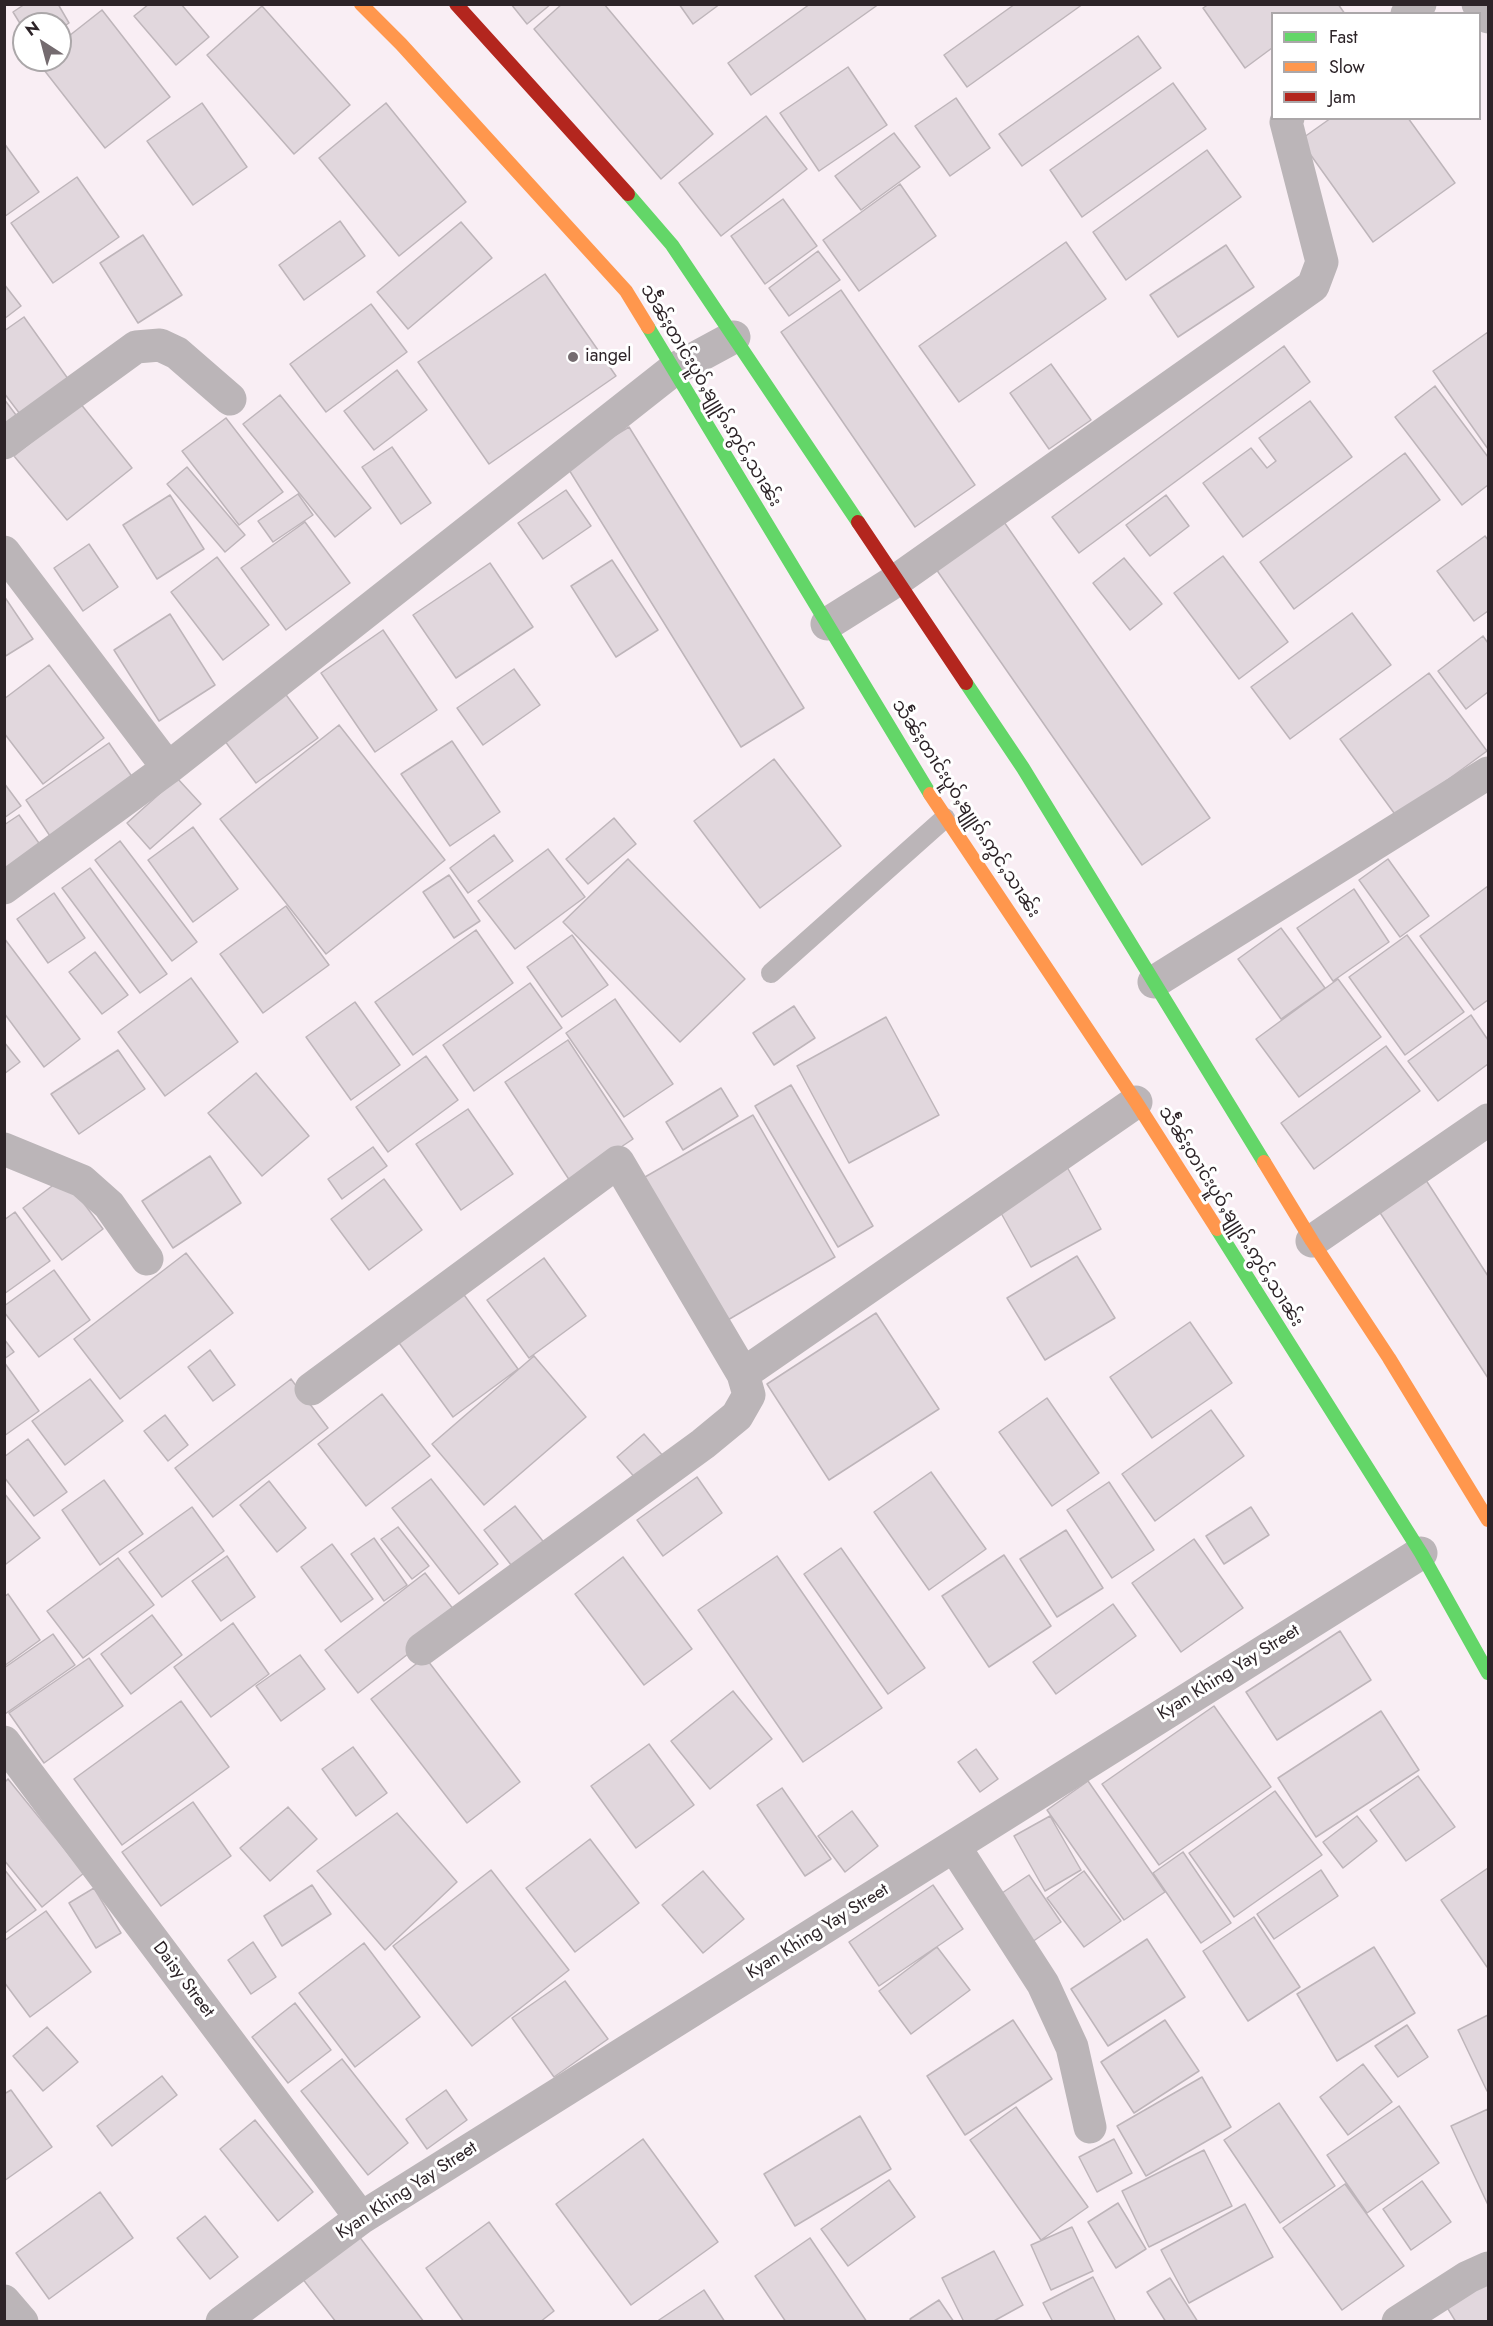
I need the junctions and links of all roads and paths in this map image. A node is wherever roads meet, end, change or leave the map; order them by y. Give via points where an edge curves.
1 (362, 4) edge
2 (456, 4) edge
3 (1478, 4) edge
4 (1488, 17) edge
5 (1287, 120) edge
6 (734, 337) junction
7 (673, 370) junction
8 (231, 399) dead end
9 (4, 443) edge
10 (4, 552) edge
11 (897, 580) junction
12 (827, 624) junction
13 (168, 768) junction
14 (1488, 773) edge
15 (945, 818) junction
16 (4, 888) edge
17 (771, 973) dead end
18 (1154, 982) junction
19 (1136, 1102) junction
20 (1488, 1120) edge
21 (4, 1149) edge
22 (1312, 1241) junction
23 (147, 1259) dead end
24 (743, 1374) junction
25 (311, 1389) dead end
26 (1488, 1520) edge
27 (1421, 1553) junction
28 (422, 1649) dead end
29 (1488, 1672) edge
30 (4, 1742) edge
31 (954, 1846) junction
32 (1090, 2127) dead end
33 (361, 2218) junction
34 (1488, 2268) edge
35 (4, 2301) edge
36 (22, 2322) edge
37 (222, 2322) edge
38 (1398, 2322) edge

1 - 7 highway, သဵႅၼ်ႈတၢင်းပူဝ်ႇၶျူၵ်ႉဢွင်ႇသၢၼ်း via 626,291
2 - 6 highway via 672,245
3 - 4 street
5 - 11 street via 1322,262 1312,286
6 - 7 street
6 - 11 highway
7 - 12 highway, သဵႅၼ်ႈတၢင်းပူဝ်ႇၶျူၵ်ႉဢွင်ႇသၢၼ်း
7 - 13 street
8 - 9 street via 177,353 160,345 136,347
10 - 13 street
11 - 12 street
11 - 18 highway via 1023,768
12 - 15 highway, သဵႅၼ်ႈတၢင်းပူဝ်ႇၶျူၵ်ႉဢွင်ႇသၢၼ်း
13 - 16 street
14 - 18 street
15 - 17 lane
15 - 19 highway, သဵႅၼ်ႈတၢင်းပူဝ်ႇၶျူၵ်ႉဢွင်ႇသၢၼ်း
18 - 22 highway
19 - 24 street
19 - 27 highway, သဵႅၼ်ႈတၢင်းပူဝ်ႇၶျူၵ်ႉဢွင်ႇသၢၼ်း
20 - 22 street
21 - 23 street via 81,1181 109,1205
22 - 26 highway
24 - 25 street via 618,1162
24 - 28 street via 749,1395 737,1416
27 - 29 highway, သဵႅၼ်ႈတၢင်းပူဝ်ႇၶျူၵ်ႉဢွင်ႇသၢၼ်း
27 - 31 street, Kyan Khing Yay Street
30 - 33 street, Daisy Street
31 - 32 street via 1043,1984 1072,2048
31 - 33 street, Kyan Khing Yay Street
33 - 37 street, Kyan Khing Yay Street
34 - 38 street
35 - 36 street

